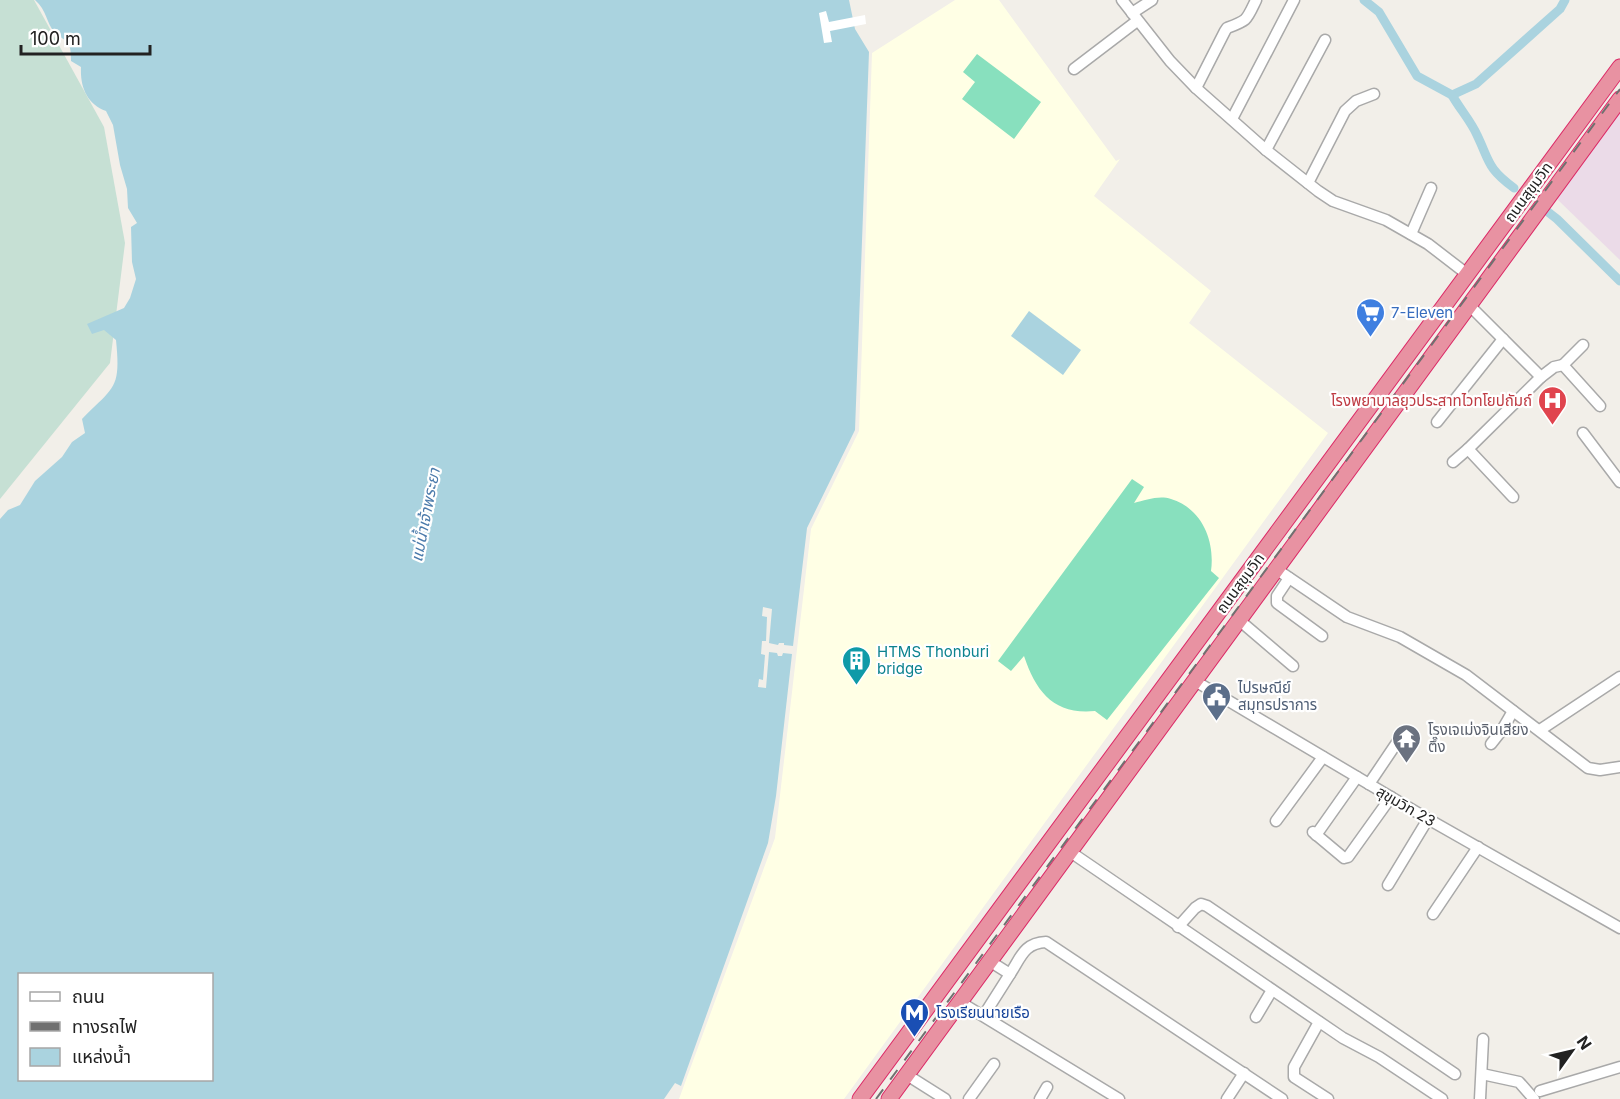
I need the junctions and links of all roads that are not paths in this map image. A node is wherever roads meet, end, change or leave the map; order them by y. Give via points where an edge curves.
1 (1122, 0) edge
2 (1152, 0) edge
3 (1256, 0) edge
4 (1294, 0) edge
5 (1135, 17) junction
6 (1325, 40) dead end
7 (1620, 67) edge
8 (1074, 69) dead end
9 (1196, 88) junction
10 (1374, 94) dead end
11 (1620, 99) edge
12 (1232, 119) junction
13 (1266, 150) junction
14 (1308, 183) junction
15 (1431, 188) dead end
16 (1411, 234) junction
17 (1467, 274) junction
18 (1469, 305) junction
19 (1503, 339) junction
20 (1583, 345) dead end
21 (1563, 365) junction
22 (1541, 378) junction
23 (1600, 406) dead end
24 (1437, 422) dead end
25 (1583, 433) dead end
26 (1468, 449) junction
27 (1453, 462) dead end
28 (1618, 474) edge
29 (1513, 497) dead end
30 (1276, 569) junction
31 (1289, 578) junction
32 (1239, 620) junction
33 (1322, 636) dead end
34 (1293, 666) dead end
35 (1620, 677) edge
36 (1195, 681) junction
37 (1513, 711) junction
38 (1540, 730) junction
39 (1398, 741) dead end
40 (1491, 744) dead end
41 (1323, 756) junction
42 (1620, 767) edge
43 (1357, 777) junction
44 (1369, 784) junction
45 (1391, 797) junction
46 (1428, 819) junction
47 (1276, 821) dead end
48 (1478, 847) junction
49 (1069, 851) junction
50 (1027, 874) junction
51 (1388, 885) dead end
52 (1041, 893) junction
53 (1006, 903) junction
54 (1031, 907) junction
55 (1433, 914) dead end
56 (1178, 927) junction
57 (1620, 928) edge
58 (991, 962) junction
59 (1010, 974) junction
60 (1272, 990) junction
61 (960, 1002) junction
62 (984, 1015) junction
63 (1256, 1017) dead end
64 (1319, 1022) junction
65 (1483, 1039) dead end
66 (994, 1064) dead end
67 (1620, 1067) edge
68 (1244, 1073) junction
69 (1455, 1074) dead end
70 (1482, 1074) junction
71 (907, 1075) junction
72 (1047, 1088) dead end
73 (1537, 1095) edge
74 (860, 1099) edge
75 (889, 1099) edge
76 (945, 1099) edge
77 (969, 1099) edge
78 (1040, 1099) edge
79 (1119, 1099) edge
80 (1227, 1099) edge
81 (1282, 1099) edge
82 (1328, 1099) edge
83 (1442, 1099) edge
84 (1480, 1099) edge

1 - 5 street
2 - 5 street
3 - 9 street via 1245,21 1227,28
4 - 12 street
5 - 8 street
5 - 9 street
6 - 13 street
7 - 17 highway, ถนนสุขุมวิท
9 - 12 street
10 - 14 street via 1356,101 1345,111
11 - 18 highway, ถนนสุขุมวิท
12 - 13 street
13 - 14 street
14 - 16 street via 1333,201 1386,220
15 - 16 street
16 - 17 street
17 - 50 highway, ถนนสุขุมวิท
18 - 19 street
18 - 30 highway, ถนนสุขุมวิท
19 - 22 street
19 - 24 street
20 - 21 street
21 - 22 street
21 - 23 street
22 - 26 street
25 - 28 street
26 - 27 street
26 - 29 street
30 - 31 street
30 - 32 highway, ถนนสุขุมวิท
31 - 33 street via 1277,596 1277,603
31 - 37 street via 1347,617 1401,637 1466,675
32 - 34 street
32 - 36 highway, ถนนสุขุมวิท
35 - 38 street
36 - 41 street, สุขุมวิท 23
36 - 49 highway, ถนนสุขุมวิท
37 - 38 street
37 - 40 street
38 - 42 street via 1588,768
39 - 44 street
41 - 43 street, สุขุมวิท 23
41 - 47 street
43 - 44 street, สุขุมวิท 23
43 - 45 street via 1315,834 1344,858
44 - 45 street, สุขุมวิท 23
45 - 46 street, สุขุมวิท 23
46 - 48 street, สุขุมวิท 23
46 - 51 street
48 - 55 street
48 - 57 street, สุขุมวิท 23
49 - 52 highway, ถนนสุขุมวิท
49 - 56 street
50 - 52 highway
50 - 53 highway, ถนนสุขุมวิท
52 - 54 highway, ถนนสุขุมวิท
53 - 54 highway
53 - 74 highway, ถนนสุขุมวิท
54 - 58 highway, ถนนสุขุมวิท
56 - 60 street
56 - 69 street via 1195,908 1207,906
58 - 59 street
58 - 61 highway, ถนนสุขุมวิท
59 - 62 street
59 - 68 street via 1028,946 1046,942
60 - 63 street
60 - 64 street
61 - 62 street
61 - 71 highway, ถนนสุขุมวิท
62 - 79 street
64 - 82 street via 1294,1067 1294,1077
64 - 83 street
65 - 70 street
66 - 77 street
67 - 73 street
68 - 80 street
68 - 81 street
70 - 73 street via 1519,1082
70 - 84 street
71 - 75 highway, ถนนสุขุมวิท
71 - 76 street
72 - 78 street

